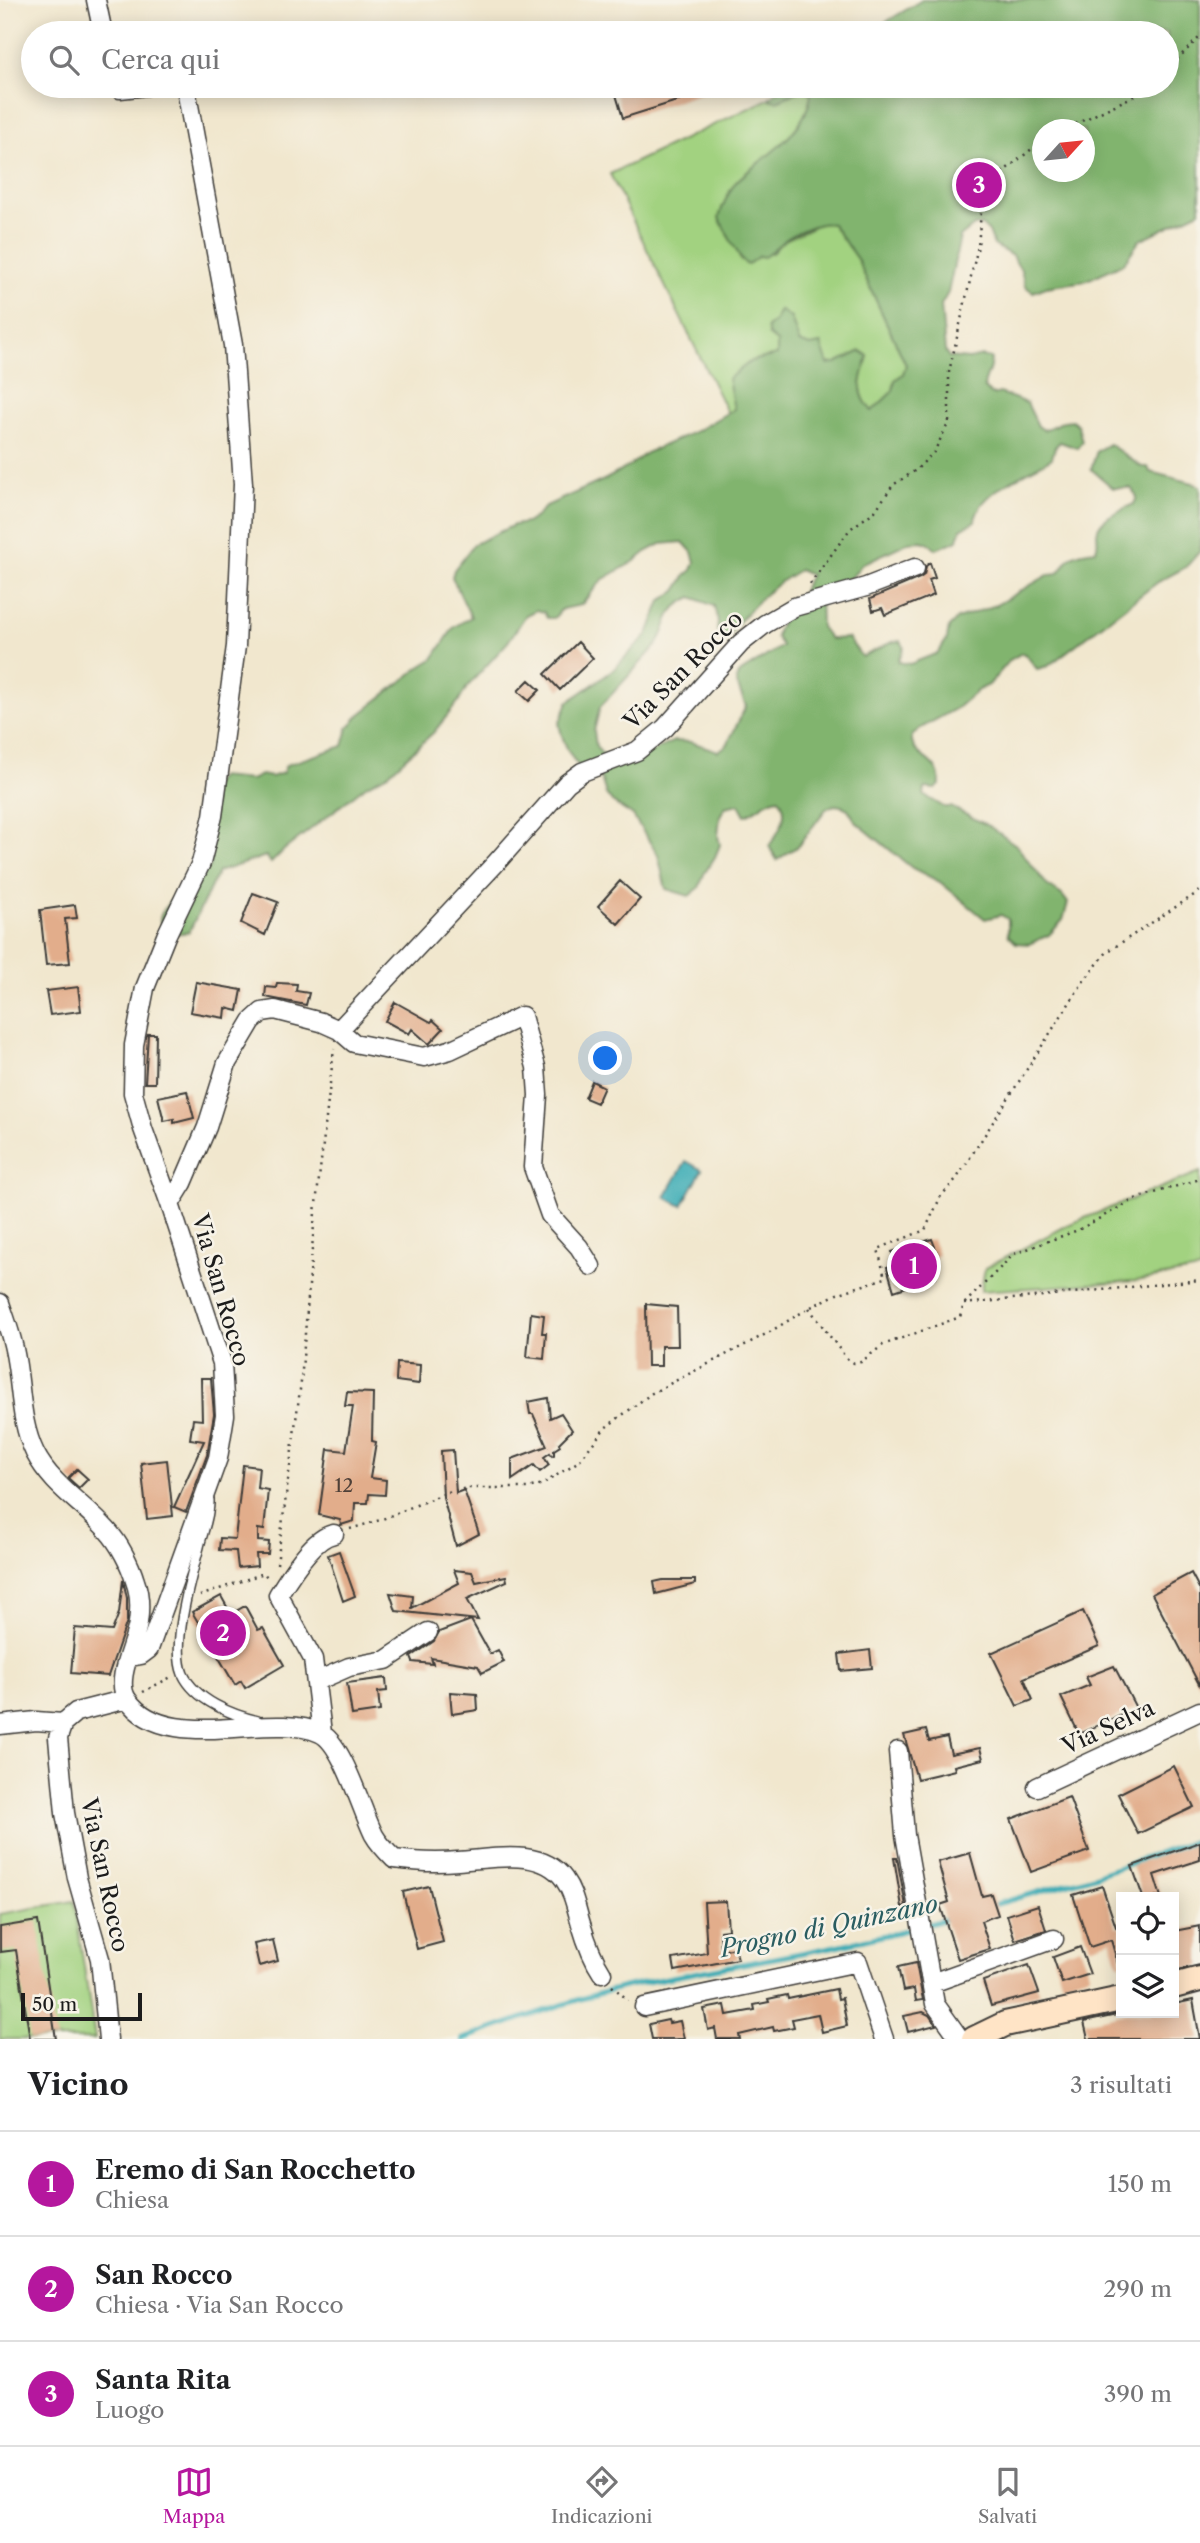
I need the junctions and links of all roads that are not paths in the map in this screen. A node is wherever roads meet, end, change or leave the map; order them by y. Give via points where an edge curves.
1 (96, 0) edge
2 (100, 21) edge
3 (188, 98) edge
4 (915, 568) dead end
5 (339, 1030) junction
6 (170, 1204) junction
7 (591, 1266) dead end
8 (0, 1303) edge
9 (206, 1488) junction
10 (334, 1534) road end
11 (428, 1632) dead end
12 (130, 1657) junction
13 (317, 1681) junction
14 (127, 1699) junction
15 (1200, 1711) edge
16 (63, 1723) junction
17 (0, 1725) edge
18 (282, 1726) junction
19 (322, 1733) junction
20 (898, 1751) dead end
21 (1037, 1787) dead end
22 (1054, 1940) dead end
23 (602, 1973) road end
24 (1200, 1979) edge
25 (932, 1983) junction
26 (1179, 1985) edge
27 (1116, 2000) edge
28 (644, 2007) road end
29 (108, 2039) edge
30 (884, 2039) edge
31 (960, 2039) edge
32 (974, 2039) edge

1 - 2 street
3 - 6 street via 233,345 243,484 236,646 213,816 201,863 145,988 134,1045 133,1093
4 - 5 street, Via San Rocco via 794,607 741,643 665,728 637,751 582,772 567,783
5 - 6 street, Via San Rocco via 275,1010 262,1012 251,1021 227,1063 207,1127
5 - 7 street, Via San Rocco via 354,1043 424,1057 522,1016 536,1067 533,1167 550,1215
6 - 9 street, Via San Rocco via 222,1363 225,1415 218,1458
8 - 12 street via 15,1350 27,1434 36,1454 55,1483 108,1531 136,1582 140,1602
9 - 12 street, Via San Rocco via 149,1649
9 - 18 lane via 210,1504 184,1603 182,1672 193,1690 216,1705
10 - 13 street via 326,1535 302,1560 278,1595 313,1659
11 - 13 street via 386,1660 349,1667
12 - 14 street via 122,1687
13 - 19 street
14 - 16 street via 76,1712
14 - 18 street via 159,1721 195,1730
15 - 21 street, Via Selva
16 - 17 street
16 - 29 street, Via San Rocco via 58,1763 65,1813 100,1959
18 - 19 street
19 - 23 street via 341,1757 376,1837 394,1859 438,1863 508,1857 552,1866 574,1898
20 - 25 street via 905,1835
22 - 25 street
24 - 26 street
25 - 31 street via 935,2004
27 - 32 street via 1005,2024
28 - 30 street via 858,1962

